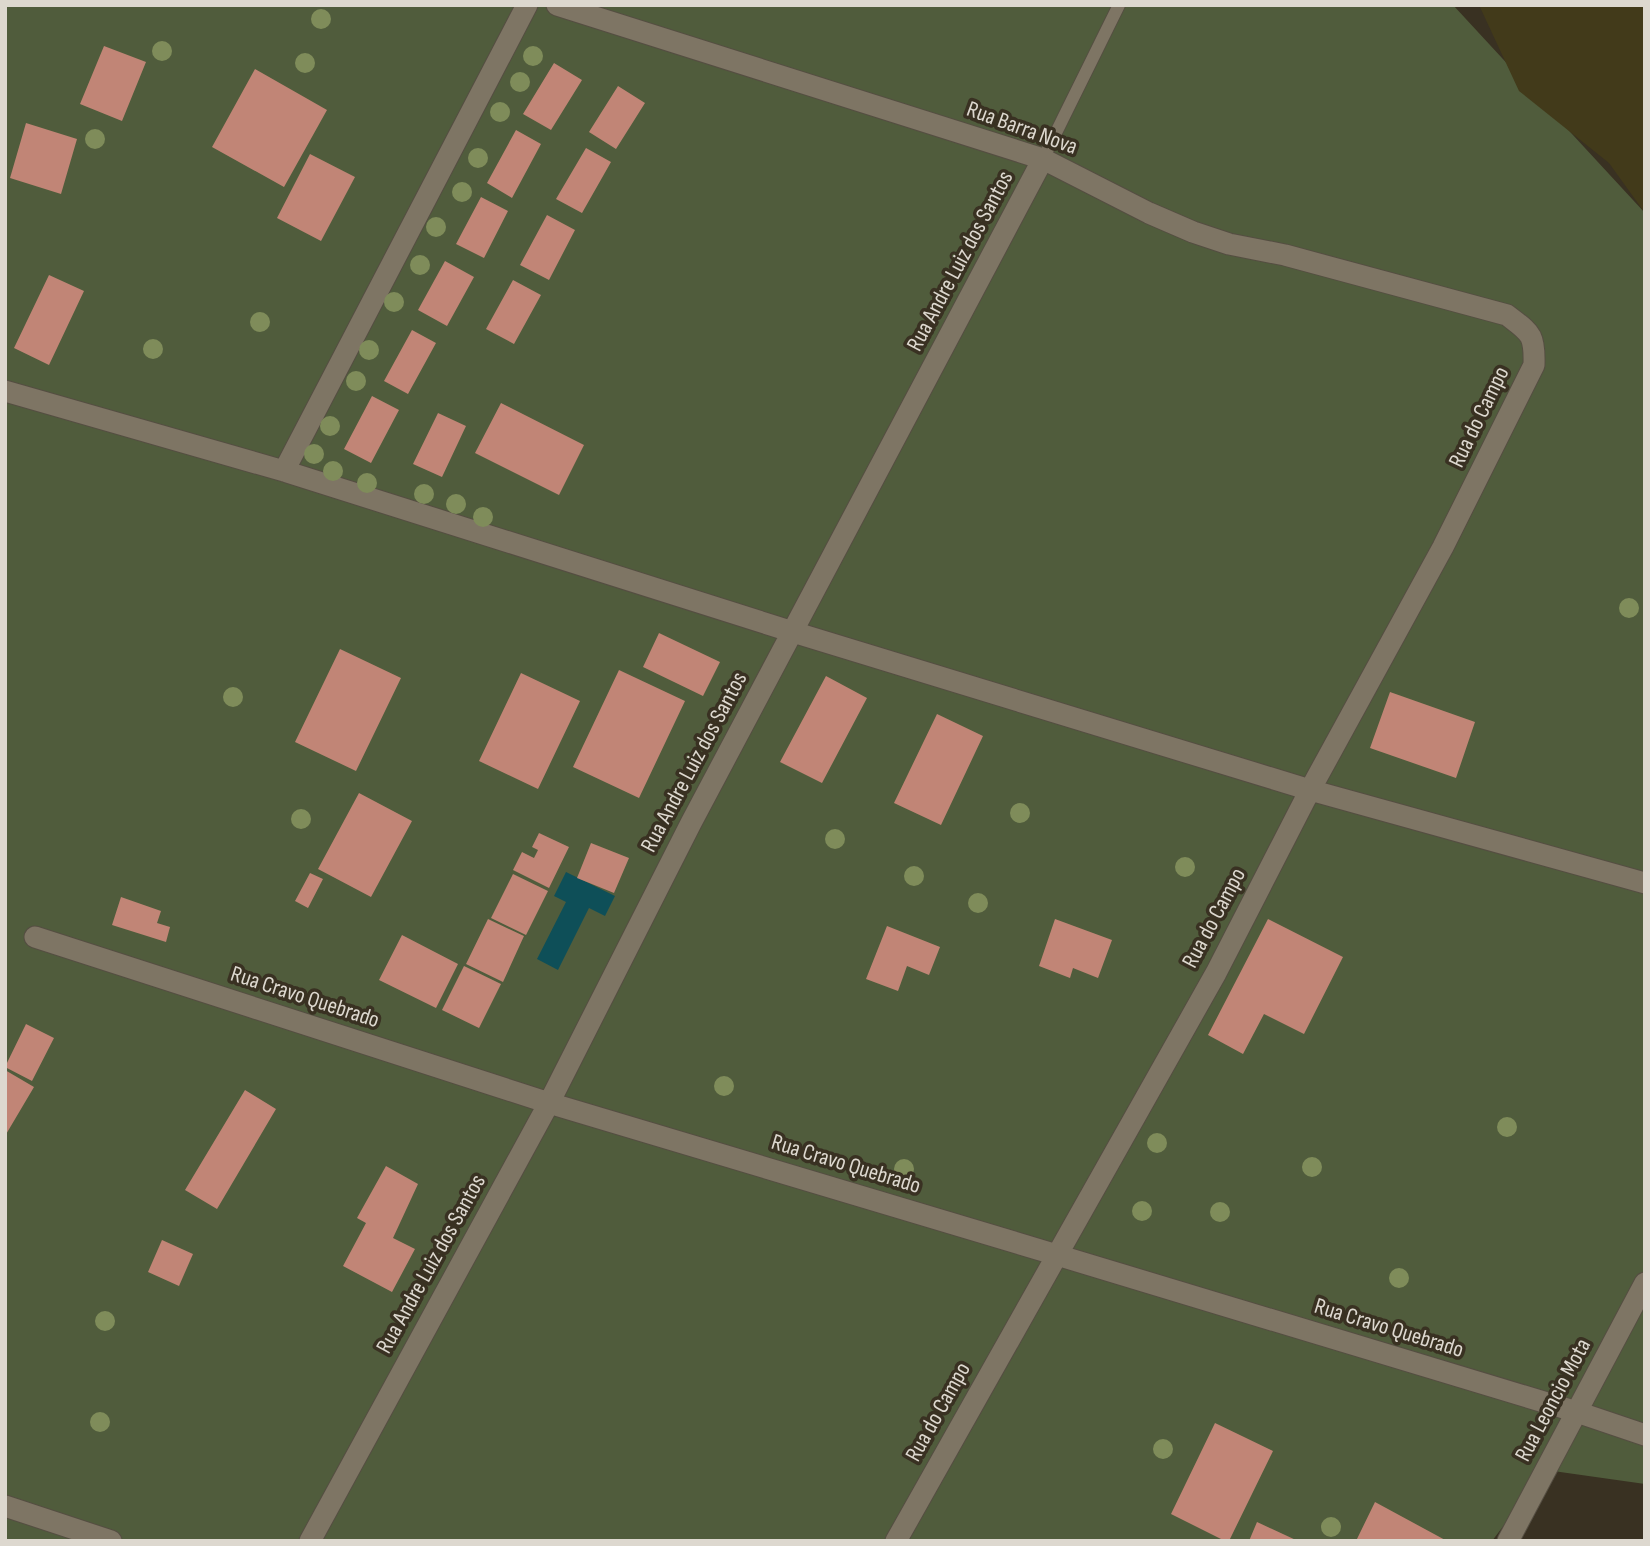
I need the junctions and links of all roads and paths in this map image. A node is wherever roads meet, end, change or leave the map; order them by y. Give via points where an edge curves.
1 (527, 5) edge
2 (557, 5) edge
3 (1119, 5) edge
4 (1044, 159) junction
5 (1507, 315) joint
6 (5, 391) edge
7 (284, 471) junction
8 (793, 632) junction
9 (1310, 790) junction
10 (1645, 883) edge
11 (35, 937) dead end
12 (549, 1103) junction
13 (1057, 1255) junction
14 (1645, 1283) edge
15 (1577, 1412) junction
16 (1645, 1435) edge
17 (5, 1506) edge
18 (111, 1541) edge
19 (310, 1541) edge
20 (896, 1541) edge
21 (1508, 1541) edge

1 - 7 street
2 - 4 street, Rua Barra Nova
3 - 4 lane, Rua Andre Luiz dos Santos
4 - 5 street, Rua Barra Nova via 1149,213 1229,244
4 - 8 street, Rua Andre Luiz dos Santos
5 - 9 street, Rua do Campo via 1534,343 1534,365 1443,547
6 - 7 street
7 - 8 street
8 - 9 street
8 - 12 street, Rua Andre Luiz dos Santos
9 - 10 street
9 - 13 street, Rua do Campo via 1216,974
11 - 12 street, Rua Cravo Quebrado
12 - 13 street, Rua Cravo Quebrado
12 - 19 street, Rua Andre Luiz dos Santos
13 - 15 street, Rua Cravo Quebrado
13 - 20 street, Rua do Campo
14 - 15 street, Rua Leoncio Mota
15 - 16 street, Rua Cravo Quebrado
15 - 21 street, Rua Leoncio Mota
17 - 18 street

